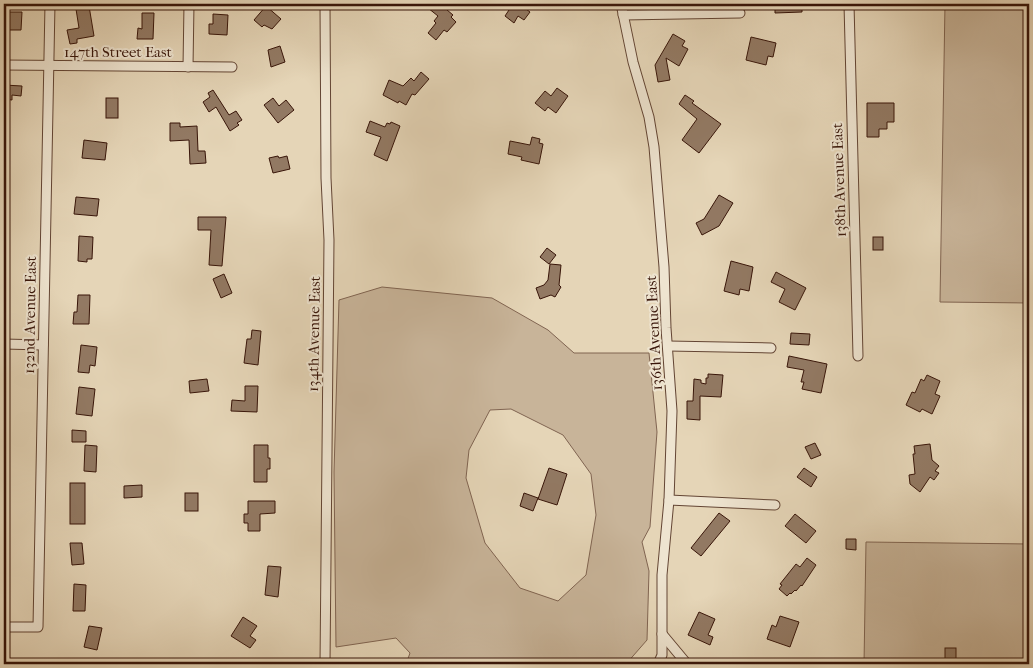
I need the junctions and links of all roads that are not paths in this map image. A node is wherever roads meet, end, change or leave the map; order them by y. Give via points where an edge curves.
1 (50, 4) edge
2 (189, 4) edge
3 (325, 4) edge
4 (621, 4) edge
5 (849, 4) edge
6 (740, 13) dead end
7 (623, 14) junction
8 (4, 65) edge
9 (49, 66) junction
10 (188, 67) junction
11 (232, 67) dead end
12 (4, 344) edge
13 (43, 345) junction
14 (668, 346) junction
15 (771, 348) dead end
16 (858, 356) dead end
17 (669, 500) junction
18 (775, 505) dead end
19 (4, 627) edge
20 (662, 634) junction
21 (325, 664) edge
22 (658, 664) edge
23 (687, 664) edge

1 - 9 street, 132nd Avenue East
2 - 10 street
3 - 21 street, 134th Avenue East via 329,248
4 - 7 street, 136th Avenue East
5 - 16 street, 138th Avenue East
6 - 7 street
7 - 14 street, 136th Avenue East via 654,147
8 - 9 street, 147th Street East
9 - 10 street, 147th Street East
9 - 13 street, 132nd Avenue East
10 - 11 street, 147th Street East
12 - 13 street
13 - 19 street, 132nd Avenue East via 38,627
14 - 15 street
14 - 17 street, 136th Avenue East via 672,411
17 - 18 street
17 - 20 street, 136th Avenue East via 662,575
20 - 22 street, 136th Avenue East via 662,655
20 - 23 street

